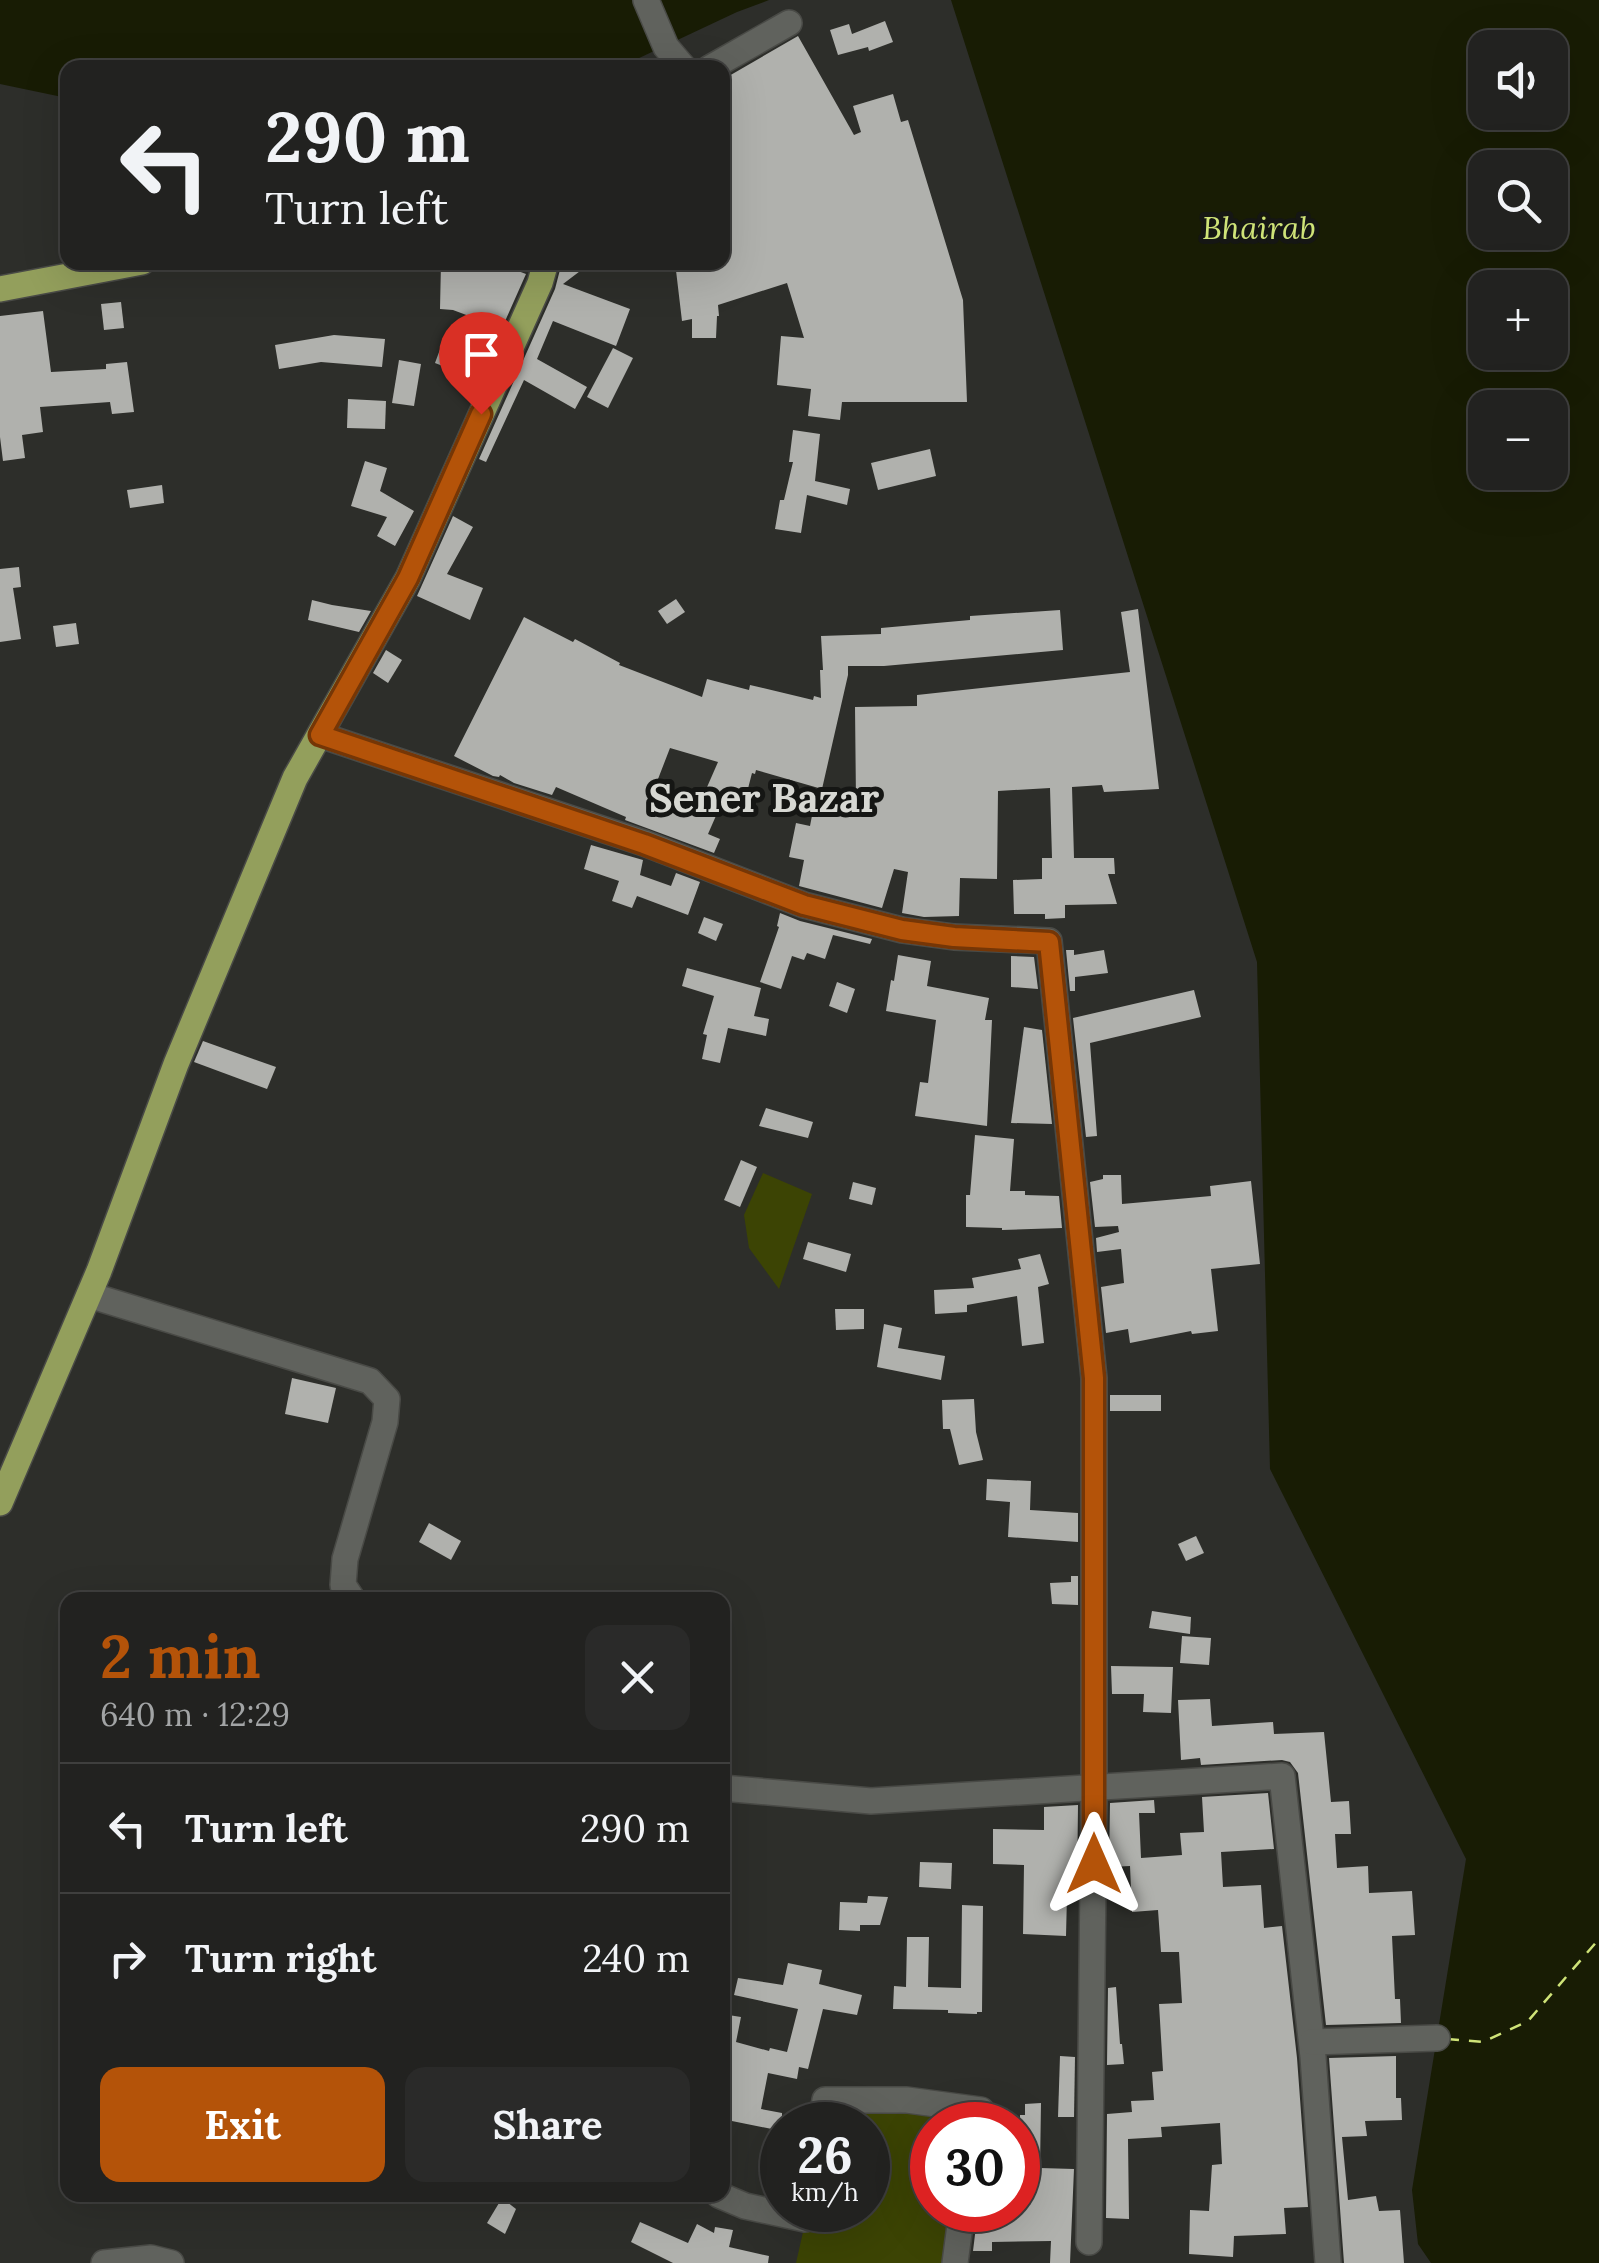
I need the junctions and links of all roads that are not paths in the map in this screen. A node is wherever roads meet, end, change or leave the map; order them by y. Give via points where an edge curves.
1 (646, 0) edge
2 (789, 22) dead end
3 (677, 60) edge
4 (724, 60) edge
5 (100, 270) edge
6 (544, 270) edge
7 (0, 289) edge
8 (320, 735) junction
9 (89, 1295) junction
10 (0, 1503) edge
11 (348, 1592) edge
12 (1094, 1788) junction
13 (730, 1789) edge
14 (1437, 2038) dead end
15 (1312, 2042) junction
16 (825, 2102) edge
17 (922, 2102) edge
18 (730, 2200) edge
19 (760, 2209) edge
20 (960, 2232) edge
21 (1090, 2242) dead end
22 (104, 2263) edge
23 (171, 2263) edge
24 (956, 2263) edge
25 (1328, 2263) edge

1 - 3 street
2 - 4 street
5 - 7 main road
6 - 8 main road via 408,578
8 - 9 main road via 295,778 176,1064
8 - 12 street via 804,905 902,930 1049,942 1094,1378
9 - 10 main road
9 - 11 street via 370,1381 388,1400 345,1559
12 - 13 street via 871,1801
12 - 15 street via 1282,1776
12 - 21 street
14 - 15 street
15 - 25 street
16 - 17 street
18 - 19 street
20 - 24 street
22 - 23 street

